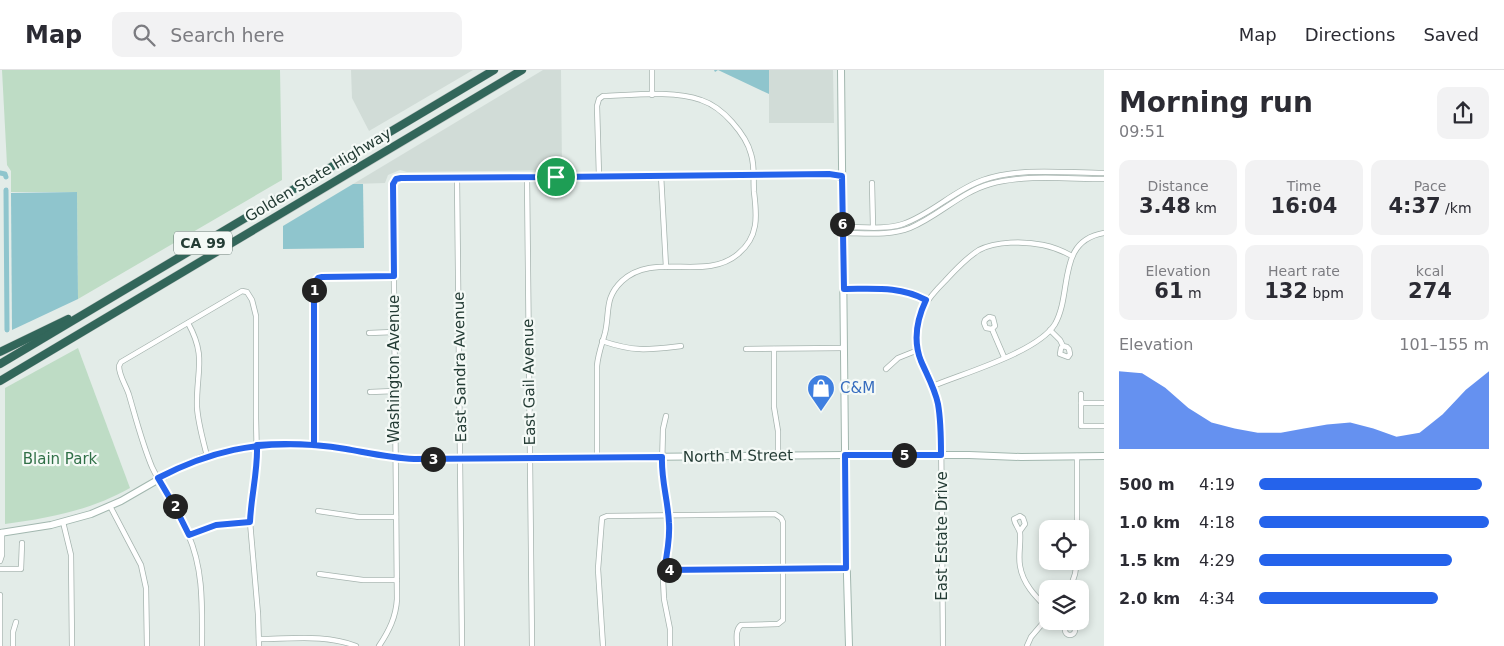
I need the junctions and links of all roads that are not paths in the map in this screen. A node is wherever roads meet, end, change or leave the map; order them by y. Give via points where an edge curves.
1 (494, 70) edge
2 (522, 70) edge
3 (652, 70) edge
4 (841, 70) edge
5 (652, 95) junction
6 (1104, 173) edge
7 (661, 175) junction
8 (754, 175) junction
9 (598, 176) junction
10 (842, 176) junction
11 (527, 177) junction
12 (457, 178) junction
13 (1104, 179) edge
14 (872, 183) dead end
15 (873, 227) junction
16 (843, 230) junction
17 (1104, 233) edge
18 (1072, 256) junction
19 (666, 267) junction
20 (394, 276) junction
21 (844, 289) junction
22 (926, 300) junction
23 (80, 317) junction
24 (188, 323) junction
25 (992, 329) dead end
26 (1050, 330) junction
27 (394, 332) junction
28 (369, 333) dead end
29 (602, 341) junction
30 (682, 346) dead end
31 (1063, 346) dead end
32 (844, 348) junction
33 (746, 349) dead end
34 (774, 349) junction
35 (918, 350) junction
36 (0, 352) edge
37 (1004, 357) junction
38 (0, 364) edge
39 (886, 370) dead end
40 (3, 379) edge
41 (0, 385) edge
42 (933, 386) junction
43 (395, 391) junction
44 (370, 392) dead end
45 (1081, 394) dead end
46 (1081, 403) junction
47 (1104, 403) edge
48 (666, 416) dead end
49 (1104, 426) edge
50 (257, 445) junction
51 (314, 445) junction
52 (778, 455) junction
53 (845, 455) junction
54 (941, 455) junction
55 (207, 456) junction
56 (1077, 456) junction
57 (1104, 456) edge
58 (597, 457) junction
59 (662, 457) junction
60 (395, 458) junction
61 (461, 459) junction
62 (530, 459) junction
63 (158, 478) junction
64 (110, 506) junction
65 (318, 511) dead end
66 (669, 516) junction
67 (396, 517) junction
68 (1077, 520) edge
69 (63, 522) junction
70 (250, 522) junction
71 (1020, 530) dead end
72 (1, 533) edge
73 (189, 535) junction
74 (22, 544) dead end
75 (0, 561) edge
76 (783, 568) junction
77 (846, 568) junction
78 (0, 569) edge
79 (664, 570) junction
80 (319, 574) dead end
81 (397, 580) junction
82 (0, 595) edge
83 (1039, 601) edge
84 (16, 622) dead end
85 (1039, 628) edge
86 (259, 639) junction
87 (0, 646) edge
88 (13, 646) edge
89 (72, 646) edge
90 (147, 646) edge
91 (202, 646) edge
92 (259, 646) edge
93 (356, 646) edge
94 (379, 646) edge
95 (462, 646) edge
96 (532, 646) edge
97 (603, 646) edge
98 (670, 646) edge
99 (737, 646) edge
100 (849, 646) edge
101 (943, 646) edge
102 (1027, 646) edge

1 - 23 highway, Golden State Highway / CA 99
2 - 40 highway, Golden State Highway / CA 99
3 - 5 street
4 - 10 street
5 - 8 street via 702,100 727,116 747,143
5 - 9 street via 603,96 598,99
6 - 15 street via 1022,172 998,176 966,187 908,222
7 - 8 street
7 - 9 street
7 - 19 street
8 - 10 street
8 - 19 street via 757,215 752,234 737,255 709,266
9 - 11 street
10 - 16 street
11 - 12 street
11 - 62 street, East Gail Avenue
12 - 20 street, Washington Avenue via 396,179 393,184
12 - 61 street, East Sandra Avenue
13 - 16 street via 1001,182 973,190 904,230
14 - 15 street
15 - 16 street
16 - 21 street
17 - 18 street via 1083,242
18 - 22 street, East Estate Drive via 1042,244 989,246 967,259
18 - 26 street via 1061,310
19 - 29 street via 639,271 616,288 608,303
20 - 27 street, Washington Avenue
20 - 51 street via 322,277 315,280
21 - 22 street via 896,289
21 - 32 street
22 - 35 street, East Estate Drive via 918,324
23 - 36 highway via 70,318
23 - 38 highway, Golden State Highway / CA 99
24 - 50 street via 236,293 242,291 250,295 256,316
24 - 55 street via 200,352 198,410
24 - 63 street via 119,366 141,440
25 - 37 street
26 - 31 street
26 - 37 street via 1034,344
27 - 28 street
27 - 43 street, Washington Avenue
29 - 30 street via 642,350
29 - 58 street via 597,366
32 - 34 street
32 - 53 street
33 - 34 street
34 - 52 street
35 - 39 street via 898,358
35 - 42 street, East Estate Drive
37 - 42 street
40 - 41 highway
42 - 54 street, East Estate Drive via 939,410
43 - 44 street
43 - 60 street, Washington Avenue
45 - 46 street
46 - 47 street
46 - 49 street via 1081,426
48 - 59 street
50 - 51 street, North M Street
50 - 55 street, North M Street
50 - 70 street
51 - 60 street, North M Street
52 - 53 street, North M Street
52 - 59 street, North M Street
53 - 54 street, North M Street
53 - 77 street
54 - 56 street, North M Street
54 - 101 street, East Estate Drive
55 - 63 street, North M Street
56 - 57 street, North M Street
56 - 68 street
58 - 59 street, North M Street
58 - 62 street, North M Street
59 - 66 street via 663,490
60 - 61 street, North M Street
60 - 67 street, Washington Avenue
61 - 62 street, North M Street
61 - 95 street, East Sandra Avenue
62 - 96 street, East Gail Avenue
63 - 64 street, North M Street
63 - 73 street
64 - 69 street, North M Street
64 - 90 street via 141,566 146,588
65 - 67 street via 359,517
66 - 76 street via 778,515 783,522
66 - 79 street via 670,534
66 - 97 street via 602,518 598,590
67 - 81 street, Washington Avenue
69 - 72 street, North M Street
69 - 89 street via 71,555
70 - 73 street via 216,525
70 - 86 street
71 - 83 street via 1020,566 1025,582
72 - 75 street
73 - 91 street via 202,588
74 - 78 street via 21,568
76 - 77 street
76 - 79 street
76 - 99 street via 783,620 778,624 741,625 736,632
77 - 100 street
79 - 98 street
80 - 81 street via 363,580
81 - 94 street, Washington Avenue via 394,617
82 - 87 street
84 - 88 street
85 - 102 street
86 - 92 street
86 - 93 street via 326,639

